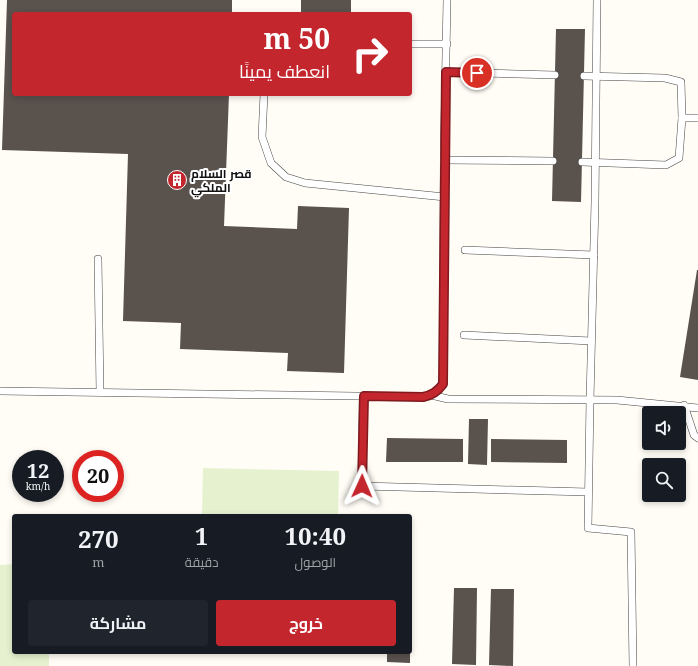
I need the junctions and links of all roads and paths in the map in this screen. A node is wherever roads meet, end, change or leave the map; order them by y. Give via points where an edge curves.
1 (447, 0) edge
2 (598, 0) edge
3 (412, 44) edge
4 (447, 44) junction
5 (446, 72) junction
6 (555, 75) dead end
7 (584, 76) dead end
8 (597, 76) junction
9 (264, 96) edge
10 (682, 118) junction
11 (698, 118) edge
12 (444, 160) junction
13 (553, 161) dead end
14 (582, 162) dead end
15 (596, 163) junction
16 (445, 197) junction
17 (465, 250) dead end
18 (594, 255) junction
19 (98, 259) dead end
20 (464, 336) dead end
21 (591, 342) junction
22 (0, 391) edge
23 (100, 392) junction
24 (432, 395) junction
25 (364, 396) junction
26 (590, 400) junction
27 (684, 406) edge
28 (686, 406) edge
29 (698, 408) edge
30 (686, 412) edge
31 (698, 438) edge
32 (588, 492) junction
33 (633, 666) edge

1 - 4 lane
2 - 8 lane
3 - 4 lane
4 - 5 lane
5 - 6 lane
5 - 12 lane
7 - 8 lane
8 - 10 lane via 665,78 681,82
8 - 15 lane
9 - 16 lane via 262,137 270,163 286,177 305,183
10 - 11 lane
10 - 15 lane via 679,158 666,165
12 - 13 lane
12 - 16 lane
14 - 15 lane
15 - 18 lane
16 - 24 lane via 443,384
17 - 18 lane
18 - 21 lane
19 - 23 lane
20 - 21 lane
21 - 26 lane
22 - 23 lane
23 - 25 lane
24 - 25 lane
24 - 26 lane via 448,399
25 - 32 lane via 362,486
26 - 27 lane
26 - 32 lane
28 - 29 lane
30 - 31 lane via 694,435
32 - 33 lane via 588,528 631,532

